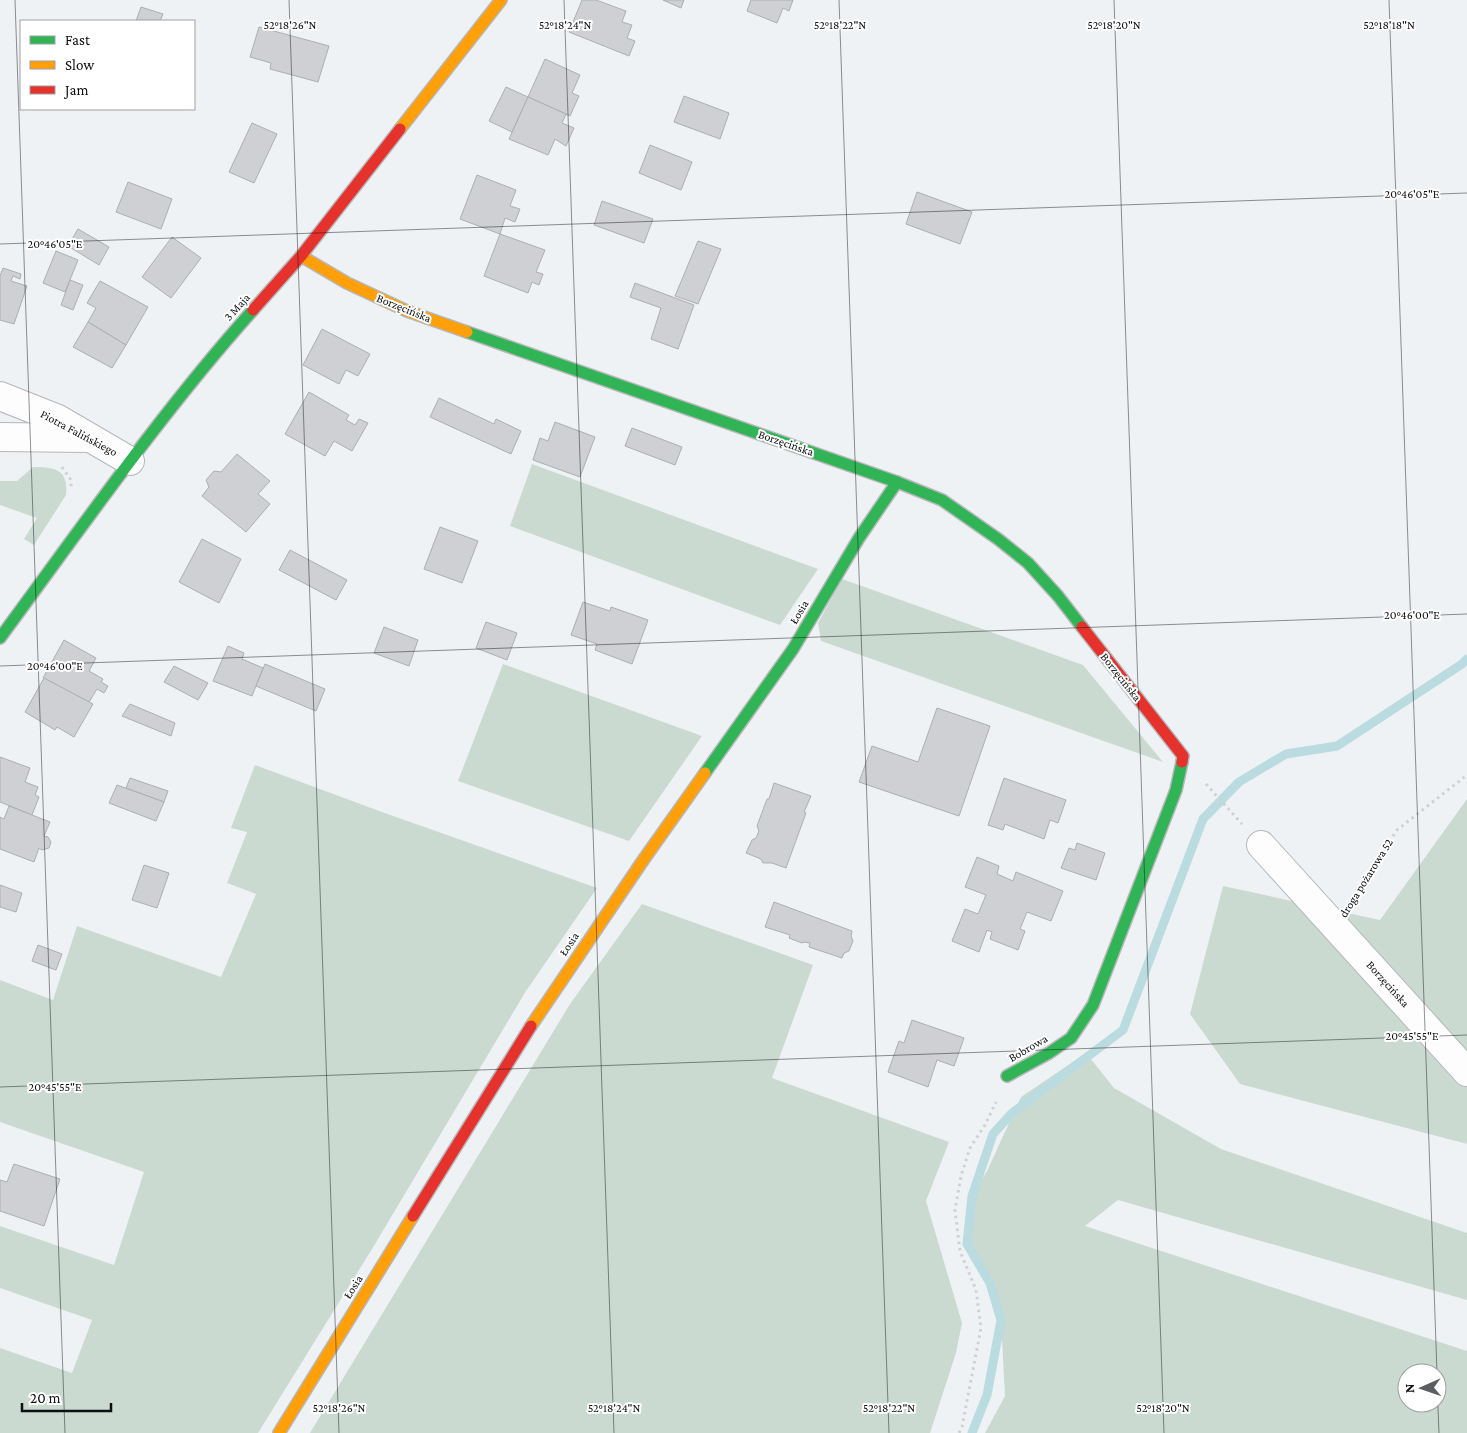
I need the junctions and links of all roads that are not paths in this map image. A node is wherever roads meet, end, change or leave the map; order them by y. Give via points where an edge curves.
1 (502, 0) edge
2 (301, 256) junction
3 (0, 396) edge
4 (0, 437) edge
5 (88, 438) junction
6 (130, 460) junction
7 (898, 482) junction
8 (0, 638) edge
9 (1183, 756) joint
10 (1261, 845) road end
11 (1467, 1072) edge
12 (1007, 1076) road end
13 (279, 1433) edge

1 - 2 street, 3 Maja
2 - 6 street, 3 Maja via 212,356
2 - 7 street, Borzęcińska via 347,283 407,311
3 - 5 street, Piotra Falińskiego via 58,419
4 - 5 street
5 - 6 street, Piotra Falińskiego
6 - 8 street, 3 Maja
7 - 9 street, Borzęcińska via 942,500 1028,564 1058,596
7 - 13 street, Łosia via 859,538 792,649 538,1014
9 - 12 street, Bobrowa via 1170,808 1093,1004 1071,1038
10 - 11 street, Borzęcińska

